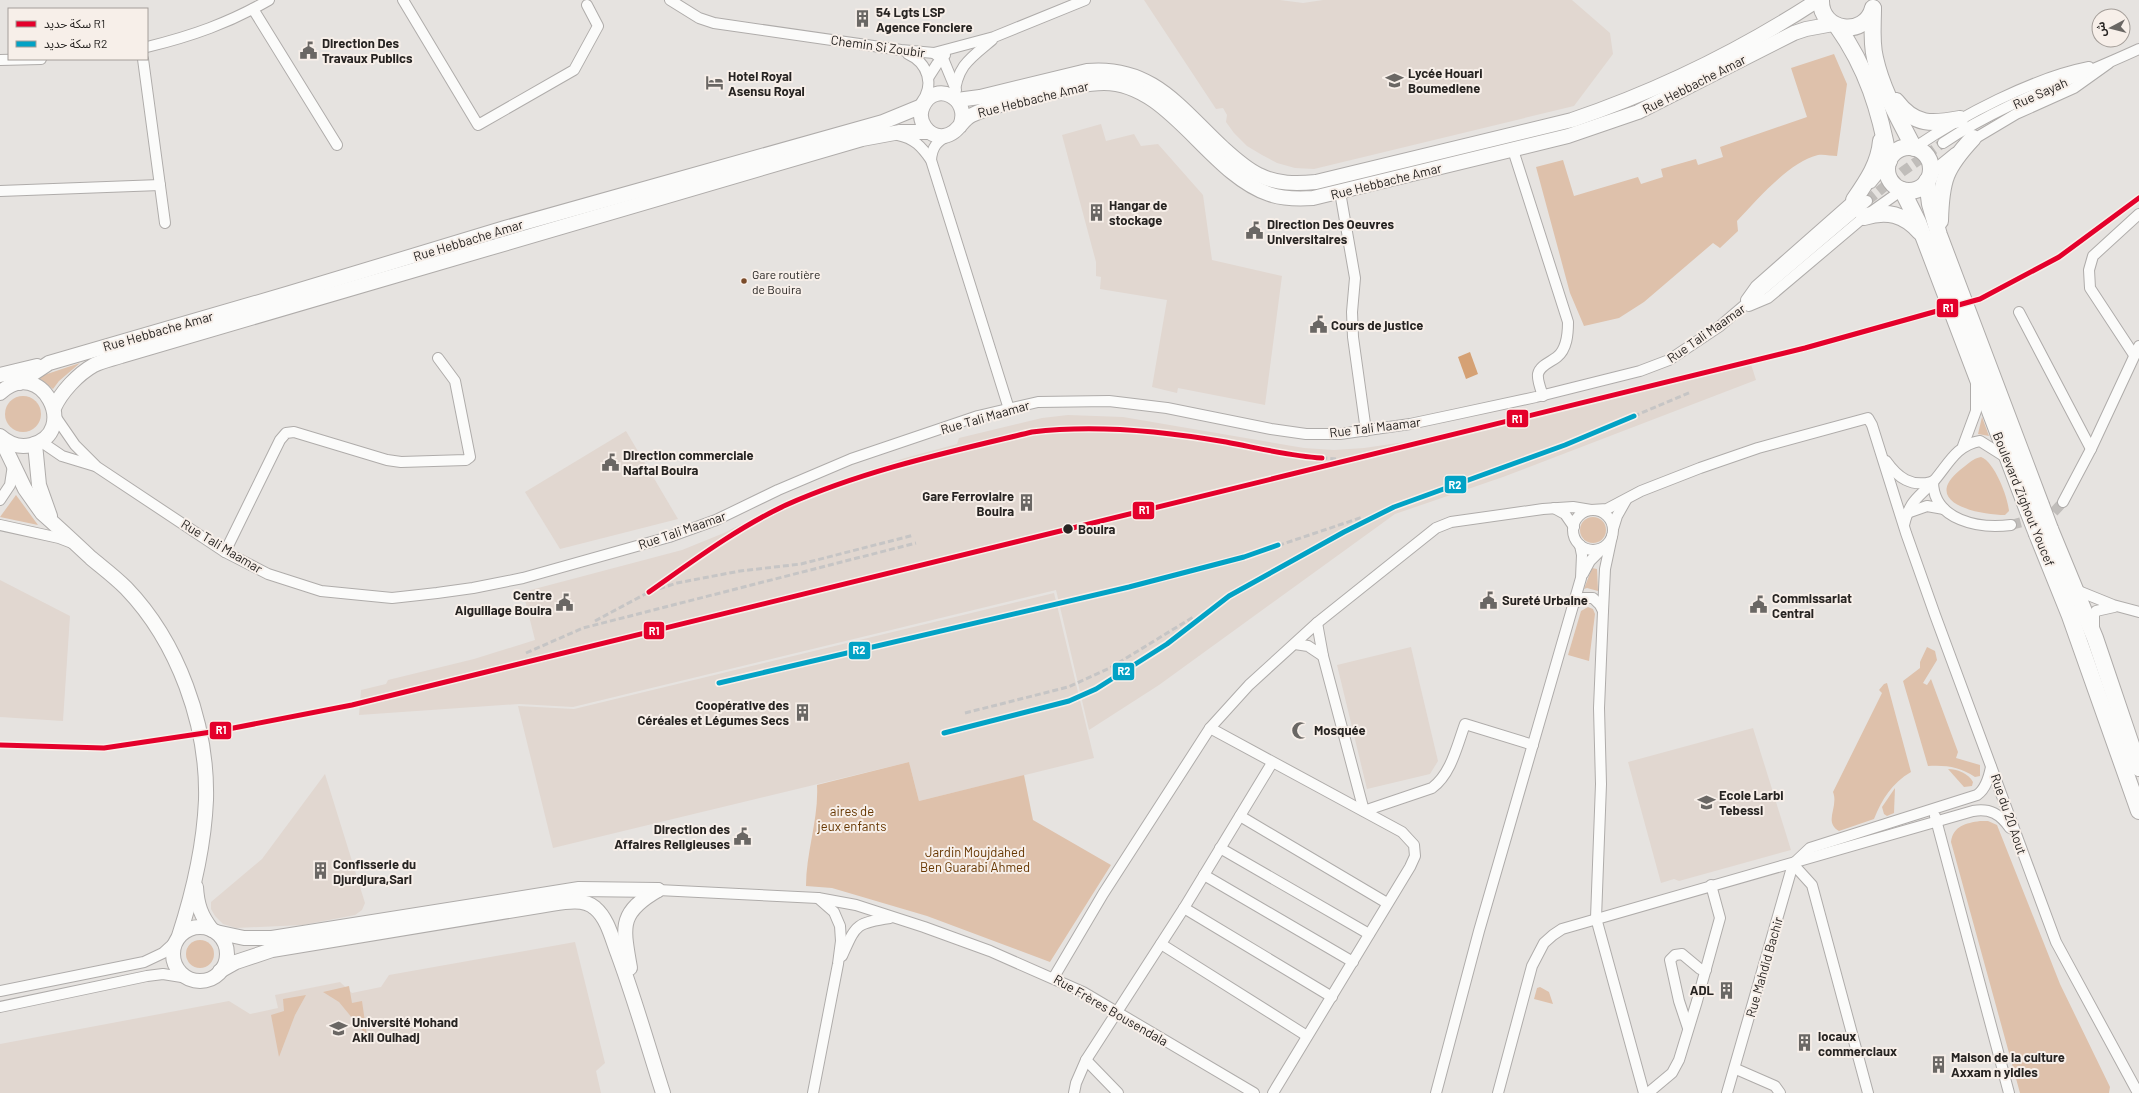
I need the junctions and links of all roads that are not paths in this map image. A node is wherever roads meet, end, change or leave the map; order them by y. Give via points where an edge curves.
1 (269, 0) edge
2 (403, 0) edge
3 (670, 0) edge
4 (1084, 0) edge
5 (1814, 2) edge
6 (1874, 2) edge
7 (587, 5) dead end
8 (253, 9) junction
9 (1835, 25) junction
10 (994, 37) junction
11 (148, 47) edge
12 (2139, 49) edge
13 (901, 50) junction
14 (938, 56) junction
15 (143, 60) edge
16 (2109, 63) junction
17 (928, 78) junction
18 (1885, 86) junction
19 (955, 95) junction
20 (922, 102) junction
21 (1960, 118) junction
22 (1882, 126) junction
23 (955, 131) junction
24 (929, 132) junction
25 (886, 133) junction
26 (1973, 138) junction
27 (1943, 143) tunnel mouth
28 (337, 144) dead end
29 (1914, 148) junction
30 (1513, 150) junction
31 (931, 160) junction
32 (1889, 161) junction
33 (1927, 181) junction
34 (160, 185) junction
35 (1902, 190) junction
36 (0, 191) edge
37 (1340, 192) junction
38 (1861, 201) junction
39 (2139, 214) edge
40 (1864, 217) junction
41 (165, 224) dead end
42 (1932, 236) junction
43 (1740, 310) junction
44 (2019, 312) dead end
45 (1970, 339) junction
46 (2139, 346) edge
47 (2134, 355) junction
48 (438, 358) dead end
49 (49, 363) junction
50 (0, 375) edge
51 (1976, 376) junction
52 (10, 384) edge
53 (0, 393) edge
54 (1543, 396) junction
55 (1009, 409) junction
56 (54, 412) junction
57 (1366, 431) junction
58 (0, 437) edge
59 (38, 443) junction
60 (1963, 446) junction
61 (2091, 449) junction
62 (1881, 454) junction
63 (2007, 458) junction
64 (14, 463) junction
65 (97, 467) junction
66 (1933, 481) junction
67 (0, 500) edge
68 (1626, 500) junction
69 (2064, 502) tunnel mouth
70 (1554, 508) junction
71 (2034, 508) junction
72 (1944, 509) junction
73 (1591, 510) junction
74 (1907, 513) junction
75 (54, 523) junction
76 (0, 525) edge
77 (2011, 525) tunnel mouth
78 (1574, 527) junction
79 (1904, 527) junction
80 (2044, 531) junction
81 (1613, 533) junction
82 (76, 544) junction
83 (1580, 545) junction
84 (1604, 547) junction
85 (225, 552) junction
86 (1590, 561) junction
87 (1606, 567) junction
88 (1581, 578) junction
89 (2076, 590) junction
90 (1573, 604) junction
91 (2118, 607) junction
92 (1602, 611) junction
93 (2139, 612) edge
94 (1317, 623) junction
95 (2095, 638) junction
96 (1295, 644) junction
97 (1323, 656) junction
98 (1210, 728) junction
99 (1533, 746) junction
100 (1272, 762) junction
101 (1991, 765) junction
102 (2139, 768) edge
103 (1982, 792) junction
104 (2003, 798) junction
105 (1934, 810) junction
106 (1364, 811) junction
107 (2139, 811) edge
108 (1240, 816) junction
109 (1937, 821) junction
110 (2015, 835) junction
111 (1220, 848) junction
112 (1793, 864) junction
113 (196, 872) junction
114 (1204, 875) junction
115 (1711, 885) junction
116 (658, 890) junction
117 (818, 898) junction
118 (1388, 903) junction
119 (1184, 908) junction
120 (894, 917) junction
121 (1596, 918) junction
122 (214, 931) junction
123 (1369, 934) junction
124 (177, 939) junction
125 (1161, 944) junction
126 (1353, 962) junction
127 (838, 964) junction
128 (1706, 970) junction
129 (220, 971) junction
130 (1054, 977) junction
131 (188, 978) junction
132 (0, 991) edge
133 (1332, 997) junction
134 (635, 999) junction
135 (1679, 1001) junction
136 (1697, 1001) junction
137 (0, 1007) edge
138 (1117, 1012) junction
139 (1688, 1030) junction
140 (1307, 1036) junction
141 (1086, 1060) junction
142 (1736, 1069) junction
143 (2138, 1092) edge
144 (663, 1093) edge
145 (813, 1093) edge
146 (1074, 1093) edge
147 (1118, 1093) edge
148 (1254, 1093) edge
149 (1273, 1093) edge
150 (1436, 1093) edge
151 (1498, 1093) edge
152 (1644, 1093) edge
153 (1648, 1093) edge
154 (1727, 1093) edge
155 (1780, 1093) edge
156 (1868, 1093) edge
157 (2009, 1093) edge

1 - 8 street
2 - 7 street via 478,125 574,70 598,26
3 - 13 street, Chemin Si Zoubir via 699,18 714,23
4 - 10 street
5 - 9 main road
5 - 19 main road, Rue Hebbache Amar via 1776,26 1664,84 1600,110 1572,120 1316,182 1295,184 1259,175 1227,152 1156,85 1121,71 1086,71 980,97
6 - 9 main road via 1870,16 1859,26 1844,28
6 - 18 main road via 1873,44
8 - 11 street via 223,24
8 - 28 street
9 - 22 main road via 1860,63
9 - 30 main road, Rue Hebbache Amar via 1794,33 1638,112 1568,136
10 - 14 street
10 - 19 street via 959,72
12 - 16 street, Rue Sayah
13 - 14 street, Chemin Si Zoubir
13 - 17 street via 918,59
14 - 17 street
14 - 19 street
15 - 34 street
16 - 21 street via 2066,71
16 - 26 street via 2074,88 2016,114
16 - 27 street, Rue Sayah via 2000,111
17 - 20 street
18 - 21 main road via 1911,116 1932,123
18 - 29 main road
19 - 20 main road via 931,96
19 - 23 main road via 963,112
20 - 24 main road via 921,120
20 - 49 main road, Rue Hebbache Amar via 883,122 505,228
21 - 29 street
22 - 32 main road
22 - 38 main road via 1878,158
23 - 24 main road via 935,135
23 - 31 street via 938,141
23 - 37 main road, Rue Hebbache Amar via 970,116 993,107 1072,87 1105,82 1145,94 1177,120 1231,174 1250,186 1291,199 1313,198
24 - 25 main road, Rue Hebbache Amar
25 - 31 street via 904,136 914,141 922,146
25 - 56 main road, Rue Hebbache Amar via 121,356 95,365 85,372 69,386
26 - 33 street via 1938,166
26 - 42 main road via 1952,161 1945,177
29 - 32 main road via 1902,148 1892,155
29 - 33 main road via 1920,150 1929,161 1930,175
30 - 37 main road, Rue Hebbache Amar
30 - 54 street via 1568,322 1564,347 1558,356 1541,368 1538,374
31 - 55 street
32 - 35 main road via 1887,168 1891,182
32 - 38 street
33 - 35 main road via 1916,190
33 - 42 main road, Boulevard Zighout Youcef
34 - 36 street
34 - 41 street
35 - 40 street
35 - 42 main road, Boulevard Zighout Youcef
37 - 57 street via 1355,278 1353,338
38 - 43 street via 1756,286
39 - 47 street via 2092,256 2089,270 2090,288
40 - 42 main road via 1894,214
40 - 43 street via 1768,298
42 - 45 main road, Boulevard Zighout Youcef
43 - 54 street, Rue Tali Maamar via 1694,344 1656,366
44 - 61 street
45 - 51 main road, Boulevard Zighout Youcef
45 - 71 main road, Boulevard Zighout Youcef
46 - 47 street
47 - 61 street
48 - 85 street via 455,381 470,457 466,460 401,462 294,432 286,433 280,440
49 - 50 main road
49 - 52 main road, Rue Hebbache Amar
51 - 60 street via 1976,411
51 - 63 main road, Boulevard Zighout Youcef
52 - 53 main road, Rue Hebbache Amar
52 - 56 main road via 38,387 48,396
54 - 57 street, Rue Tali Maamar
55 - 57 street, Rue Tali Maamar via 1038,402 1109,401 1167,408 1306,434
55 - 85 street, Rue Tali Maamar via 978,416 851,459 716,520 669,537 523,578 473,588 392,598 321,591 268,574
56 - 59 main road, Rue Hebbache Amar via 50,431
56 - 65 street via 75,445
58 - 59 main road via 18,446
58 - 64 main road
59 - 65 street via 62,456
59 - 75 main road via 40,490
60 - 63 street via 1980,441
60 - 66 street
61 - 69 street
62 - 66 street via 1894,472 1909,482 1919,484
62 - 68 street, Rue du 20 Aout via 1871,420 1864,417 1700,468 1641,490
62 - 79 street, Rue du 20 Aout
63 - 71 main road, Boulevard Zighout Youcef
64 - 67 street via 10,485
64 - 75 main road via 32,502
65 - 85 street, Rue Tali Maamar
66 - 72 street via 1935,496
66 - 74 street via 1918,494
68 - 73 street via 1607,509
68 - 81 street via 1617,516
70 - 73 street
70 - 78 street via 1565,514
70 - 94 street via 1443,524
71 - 80 main road, Boulevard Zighout Youcef, bridge
72 - 74 street via 1927,506
72 - 77 street via 1968,523 1987,527
73 - 78 street via 1580,516
73 - 81 street via 1604,513 1612,523
74 - 79 street
75 - 82 main road
76 - 82 street
78 - 83 street
79 - 101 street, Rue du 20 Aout
80 - 89 main road, Boulevard Zighout Youcef
80 - 107 main road, Boulevard Zighout Youcef via 2070,616
81 - 84 street
81 - 87 street
82 - 113 main road via 125,587 150,616 169,646 182,675 197,724 204,770 206,800
83 - 84 street via 1592,550
83 - 88 street
84 - 86 street
86 - 87 street via 1598,556 1602,557
86 - 88 street
87 - 92 street
88 - 90 street
89 - 91 street
89 - 95 main road, Boulevard Zighout Youcef
90 - 92 street via 1583,598 1593,598
90 - 99 street
91 - 93 street
91 - 95 street via 2100,609 2096,612
92 - 121 street via 1599,708 1601,784
94 - 96 street
94 - 97 street
95 - 102 main road, Boulevard Zighout Youcef
96 - 97 street via 1308,646
96 - 98 street via 1249,685
97 - 106 street
98 - 100 street
98 - 130 street via 1103,894
99 - 106 street via 1464,724 1440,782 1432,788
99 - 150 street via 1479,931
100 - 106 street
100 - 108 street
101 - 103 street
101 - 104 street, Rue du 20 Aout
103 - 104 street via 1996,792
103 - 105 street
104 - 110 street, Rue du 20 Aout
105 - 109 street
105 - 112 street via 1810,848
106 - 118 street via 1402,832 1414,845 1415,856
108 - 111 street
108 - 118 street
109 - 110 street via 1973,811 1991,810 2000,816
109 - 112 street
109 - 157 street
110 - 143 street, Rue du 20 Aout via 2056,942
111 - 114 street
111 - 123 street
112 - 115 street
112 - 142 street, Rue Mahdid Bachir
112 - 156 street via 1812,884
113 - 122 main road via 198,907
113 - 124 main road
114 - 119 street
114 - 126 street
115 - 121 street
115 - 128 street via 1720,918
116 - 117 street, Rue Frères Bousendala
116 - 122 main road via 578,889 272,938 244,938
116 - 134 main road via 632,908 626,920 625,934
117 - 120 street, Rue Frères Bousendala via 856,905
117 - 127 street via 834,912 840,926
118 - 123 street
119 - 125 street
119 - 133 street
120 - 127 street via 861,924 854,930
120 - 130 street, Rue Frères Bousendala via 990,950
121 - 151 street via 1552,935 1537,954
121 - 152 street
122 - 124 main road via 191,928
122 - 129 main road via 221,938 226,951 224,965
123 - 126 street
124 - 131 main road via 173,949 174,963
124 - 132 street via 162,954 144,962
125 - 138 street
125 - 140 street
126 - 133 street
127 - 145 street
128 - 135 street via 1700,969 1682,954 1672,957 1670,964
128 - 136 street
129 - 131 main road via 205,980
129 - 134 main road via 236,962 272,950 545,905 578,902 587,903 595,908 603,918
130 - 138 street, Rue Frères Bousendala
131 - 137 street via 163,974 147,976
133 - 140 street
134 - 144 main road
135 - 136 street via 1688,1005
135 - 139 street
136 - 139 street
138 - 141 street
138 - 148 street, Rue Frères Bousendala
139 - 153 street via 1679,1060 1672,1073
140 - 149 street
141 - 146 street
141 - 147 street
142 - 154 street, Rue Mahdid Bachir
142 - 155 street via 1775,1086

